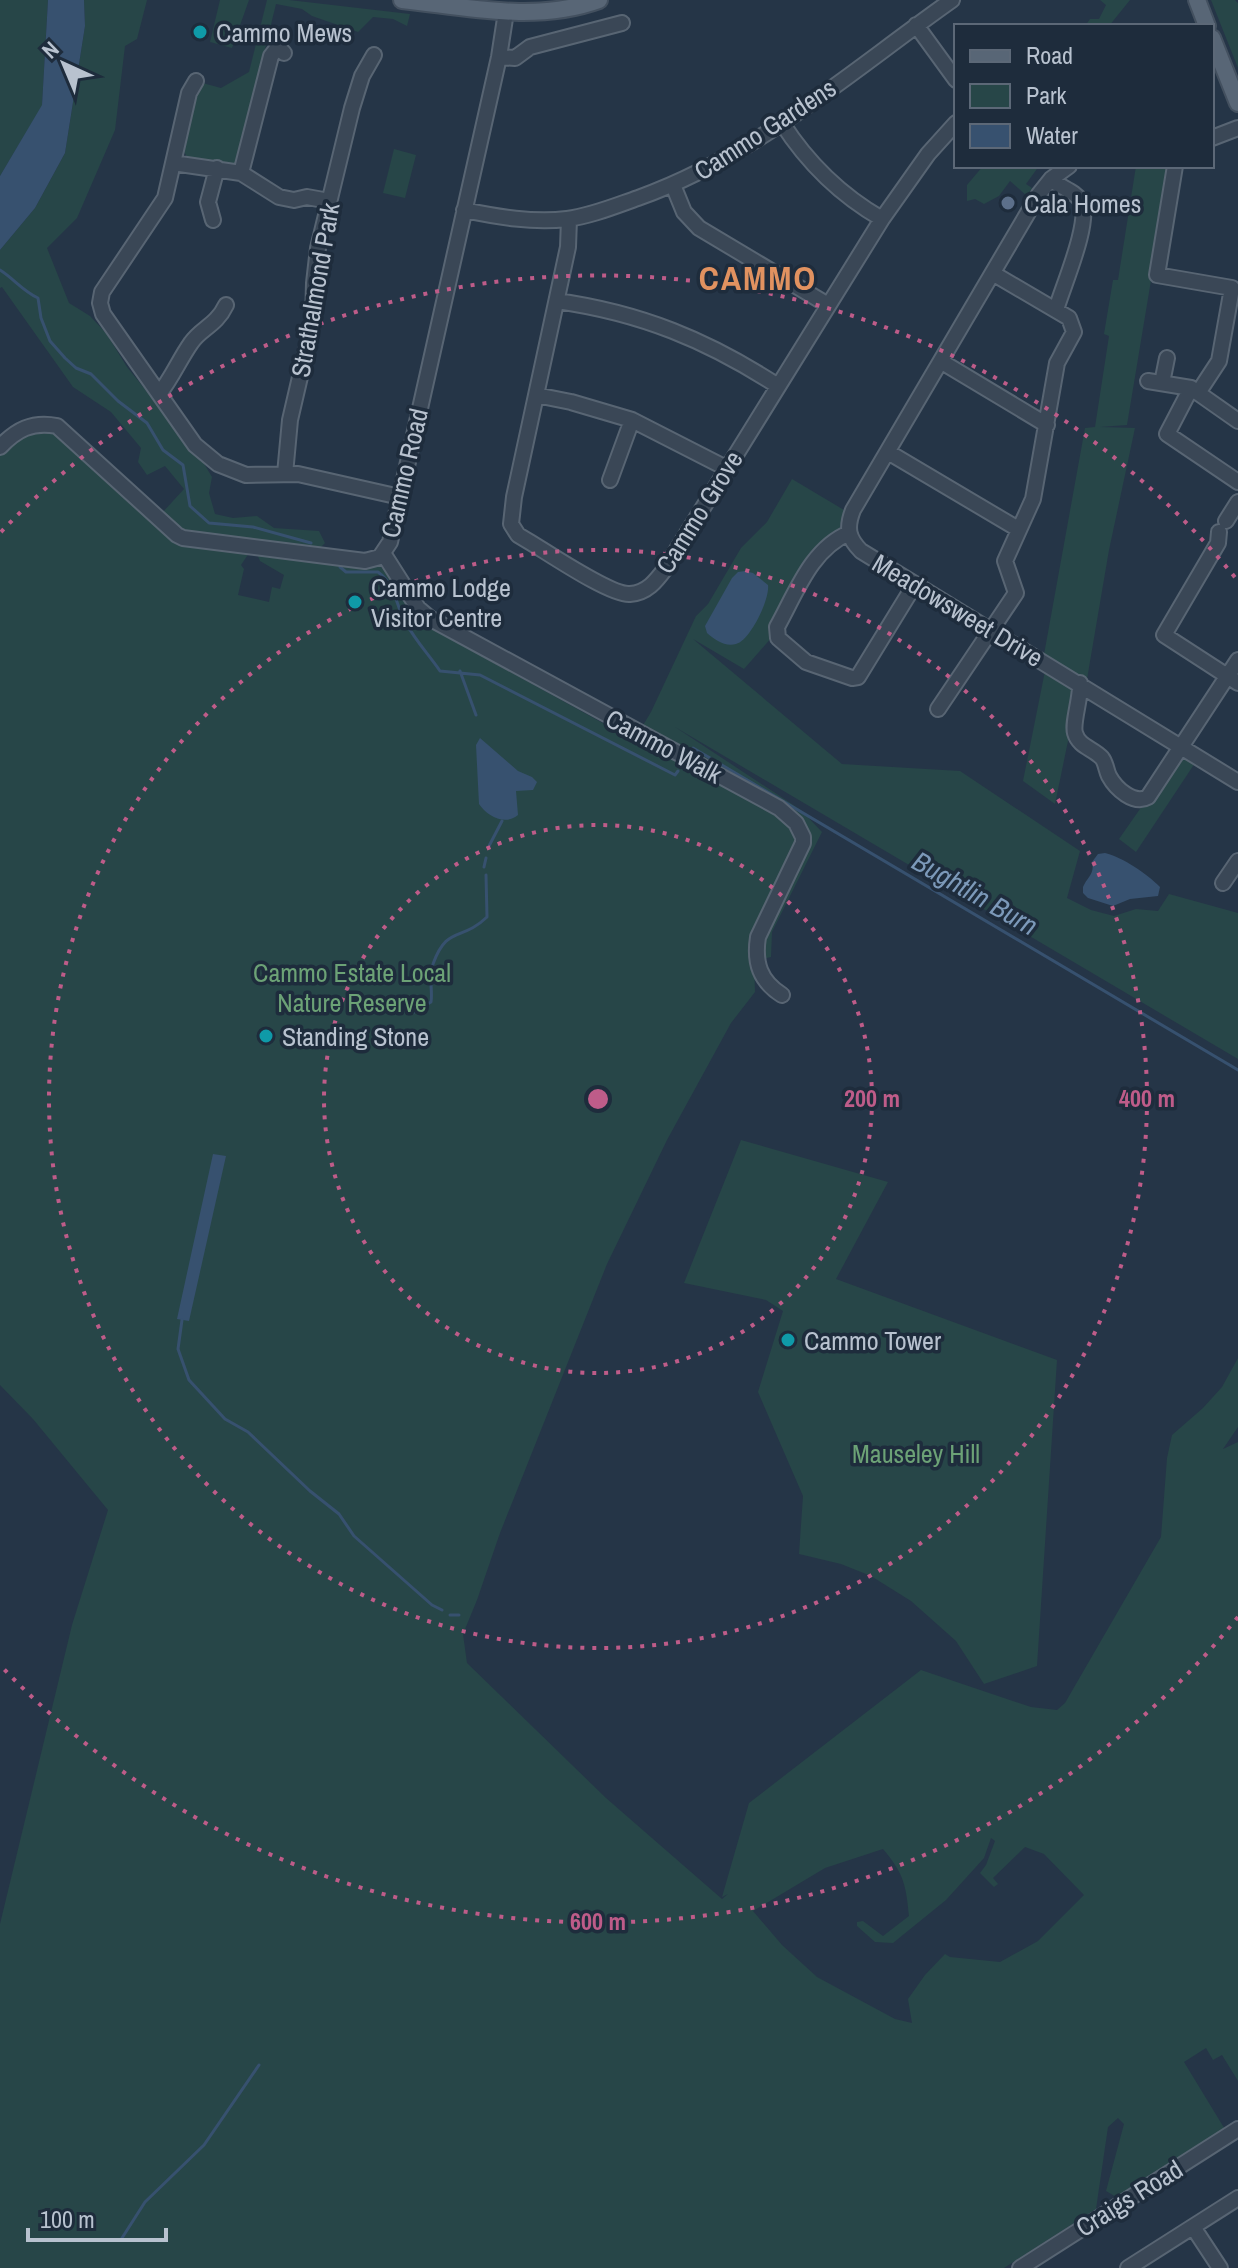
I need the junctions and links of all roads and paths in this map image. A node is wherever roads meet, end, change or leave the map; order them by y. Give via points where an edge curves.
1 (402, 0) edge
2 (599, 0) edge
3 (952, 0) edge
4 (1197, 0) edge
5 (506, 12) junction
6 (622, 23) dead end
7 (1206, 24) edge
8 (916, 25) junction
9 (1214, 43) edge
10 (284, 53) dead end
11 (499, 57) junction
12 (375, 62) dead end
13 (954, 77) edge
14 (196, 81) dead end
15 (1238, 103) edge
16 (782, 123) junction
17 (954, 125) edge
18 (1238, 128) edge
19 (1214, 137) edge
20 (173, 163) junction
21 (217, 168) junction
22 (1175, 168) edge
23 (1060, 170) edge
24 (241, 173) junction
25 (673, 185) junction
26 (329, 201) junction
27 (464, 210) junction
28 (569, 219) junction
29 (882, 219) junction
30 (213, 220) dead end
31 (994, 274) junction
32 (1235, 289) edge
33 (557, 301) junction
34 (226, 305) dead end
35 (828, 305) junction
36 (1056, 310) junction
37 (1167, 358) dead end
38 (942, 362) junction
39 (778, 386) junction
40 (1195, 390) junction
41 (159, 394) junction
42 (536, 395) junction
43 (632, 420) junction
44 (1238, 421) edge
45 (1047, 425) junction
46 (0, 447) edge
47 (888, 452) junction
48 (726, 468) junction
49 (285, 474) junction
50 (610, 480) dead end
51 (1238, 482) edge
52 (400, 497) junction
53 (1238, 502) edge
54 (1018, 529) junction
55 (849, 533) junction
56 (383, 553) junction
57 (915, 584) junction
58 (992, 631) junction
59 (1238, 660) edge
60 (1233, 680) edge
61 (1080, 683) junction
62 (938, 709) dead end
63 (1182, 746) junction
64 (1238, 782) edge
65 (1238, 861) edge
66 (1223, 883) dead end
67 (782, 995) dead end
68 (1238, 2129) edge
69 (1238, 2198) edge
70 (1193, 2227) junction
71 (1020, 2268) edge
72 (1128, 2268) edge
73 (1220, 2268) edge

1 - 5 main road
2 - 5 main road via 561,10
3 - 8 street, Cammo Gardens
4 - 7 main road
5 - 11 street, Cammo Road
6 - 11 street via 530,47 515,58
8 - 13 street
8 - 16 street, Cammo Gardens
9 - 15 main road
10 - 24 street via 278,47 271,56
11 - 27 street, Cammo Road
12 - 26 street, Strathalmond Park via 362,76
14 - 20 street via 182,94
16 - 25 street, Cammo Gardens
16 - 29 street via 833,184
17 - 29 street, Cammo Grove
18 - 19 street
20 - 21 street
20 - 41 street via 165,198 102,292 100,303
21 - 24 street
21 - 30 street via 208,202
22 - 32 street via 1157,275
23 - 31 street, Meadowsweet Drive
23 - 36 street via 1084,210 1075,261
24 - 26 street via 279,197
25 - 28 street, Cammo Gardens
25 - 35 street via 684,212 699,228
26 - 49 street, Strathalmond Park
27 - 28 street, Cammo Gardens
27 - 52 street, Cammo Road
28 - 33 street, Cammo Grove
29 - 35 street, Cammo Grove
31 - 36 street
31 - 38 street, Meadowsweet Drive
32 - 40 street via 1219,361
33 - 39 street via 672,329
33 - 42 street, Cammo Grove
34 - 41 street via 220,318 192,340
35 - 39 street, Cammo Grove
36 - 45 street via 1069,318 1074,332 1057,363
37 - 40 street via 1155,382
38 - 45 street
38 - 47 street, Meadowsweet Drive
39 - 48 street, Cammo Grove
40 - 44 street
40 - 51 street via 1167,434
41 - 49 street via 195,445 218,464 246,475
42 - 43 street
42 - 48 street, Cammo Grove via 511,524 518,535 617,592 634,594 657,580
43 - 48 street
43 - 50 street
45 - 54 street via 1033,499
46 - 56 street, Cammo Road via 34,424 57,426 183,538 365,561
47 - 54 street
47 - 55 street, Meadowsweet Drive via 853,510
49 - 52 street
52 - 56 street, Cammo Road
53 - 60 street via 1164,635
54 - 58 street via 1005,561 1016,593
55 - 57 street, Meadowsweet Drive via 861,551
55 - 57 street via 821,551 777,627 778,638 806,662 858,677
56 - 67 street, Cammo Walk via 418,608 431,619 791,818 803,843 756,949 764,981
57 - 58 street, Meadowsweet Drive
58 - 61 street, Meadowsweet Drive
58 - 62 street
59 - 60 street
60 - 63 street
61 - 63 street, Meadowsweet Drive
61 - 63 street via 1074,730 1080,743 1104,761 1116,786 1135,800 1148,797
63 - 64 street, Meadowsweet Drive
65 - 66 street
68 - 71 street, Craigs Road
69 - 70 street
70 - 72 street
70 - 73 street

